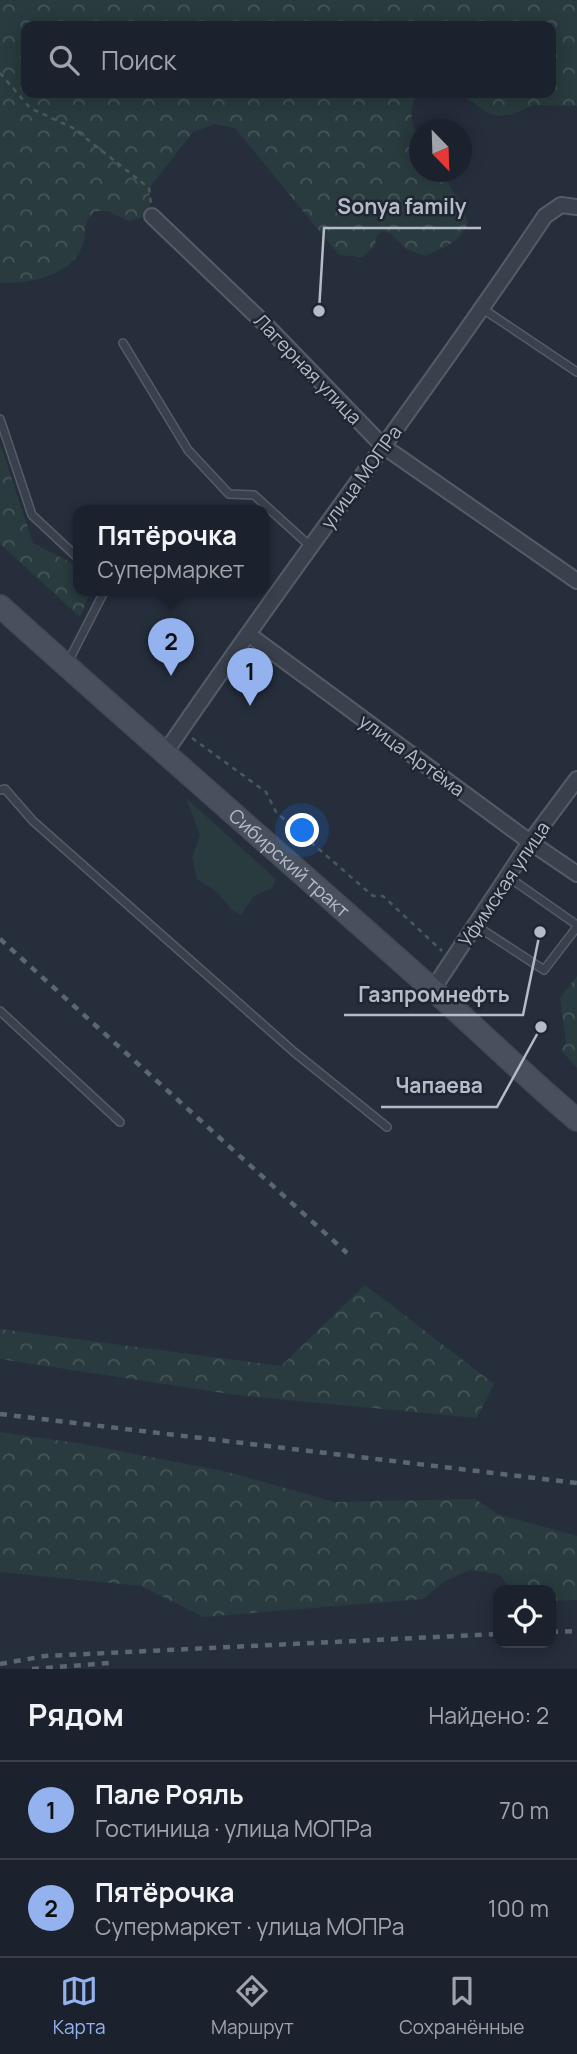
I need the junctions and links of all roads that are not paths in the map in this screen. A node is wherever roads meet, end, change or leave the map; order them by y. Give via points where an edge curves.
1 (577, 208) edge
2 (152, 216) road end
3 (483, 309) junction
4 (123, 343) dead end
5 (577, 372) edge
6 (0, 419) edge
7 (383, 446) junction
8 (265, 505) edge
9 (269, 508) edge
10 (311, 546) junction
11 (73, 553) edge
12 (575, 575) edge
13 (102, 596) edge
14 (0, 606) edge
15 (248, 634) junction
16 (65, 666) junction
17 (165, 753) junction
18 (577, 779) edge
19 (0, 790) edge
20 (530, 842) junction
21 (577, 874) edge
22 (508, 876) junction
23 (475, 925) junction
24 (577, 926) edge
25 (433, 989) junction
26 (0, 1011) edge
27 (577, 1120) edge
28 (120, 1122) dead end
29 (387, 1127) dead end

1 - 3 street, улица МОПРа via 561,205 545,216
2 - 7 street, Лагерная улица
3 - 5 lane
3 - 7 street, улица МОПРа
4 - 8 lane via 188,450 229,494 254,495
6 - 11 lane via 32,515
7 - 10 street, улица МОПРа
7 - 12 street, Лагерная улица
9 - 10 lane
10 - 15 street, улица МОПРа
13 - 16 lane
14 - 16 main road, Сибирский тракт
15 - 17 street, улица МОПРа
15 - 20 street, улица Артёма
16 - 17 main road, Сибирский тракт
17 - 25 main road, Сибирский тракт
18 - 20 street, Уфимская улица
19 - 29 lane via 5,789 33,821 294,1052
20 - 21 street, улица Артёма
20 - 22 street, Уфимская улица
22 - 23 street, Уфимская улица
22 - 24 lane
23 - 24 lane via 544,970
23 - 25 street, Уфимская улица
25 - 27 main road, Сибирский тракт
26 - 28 lane

